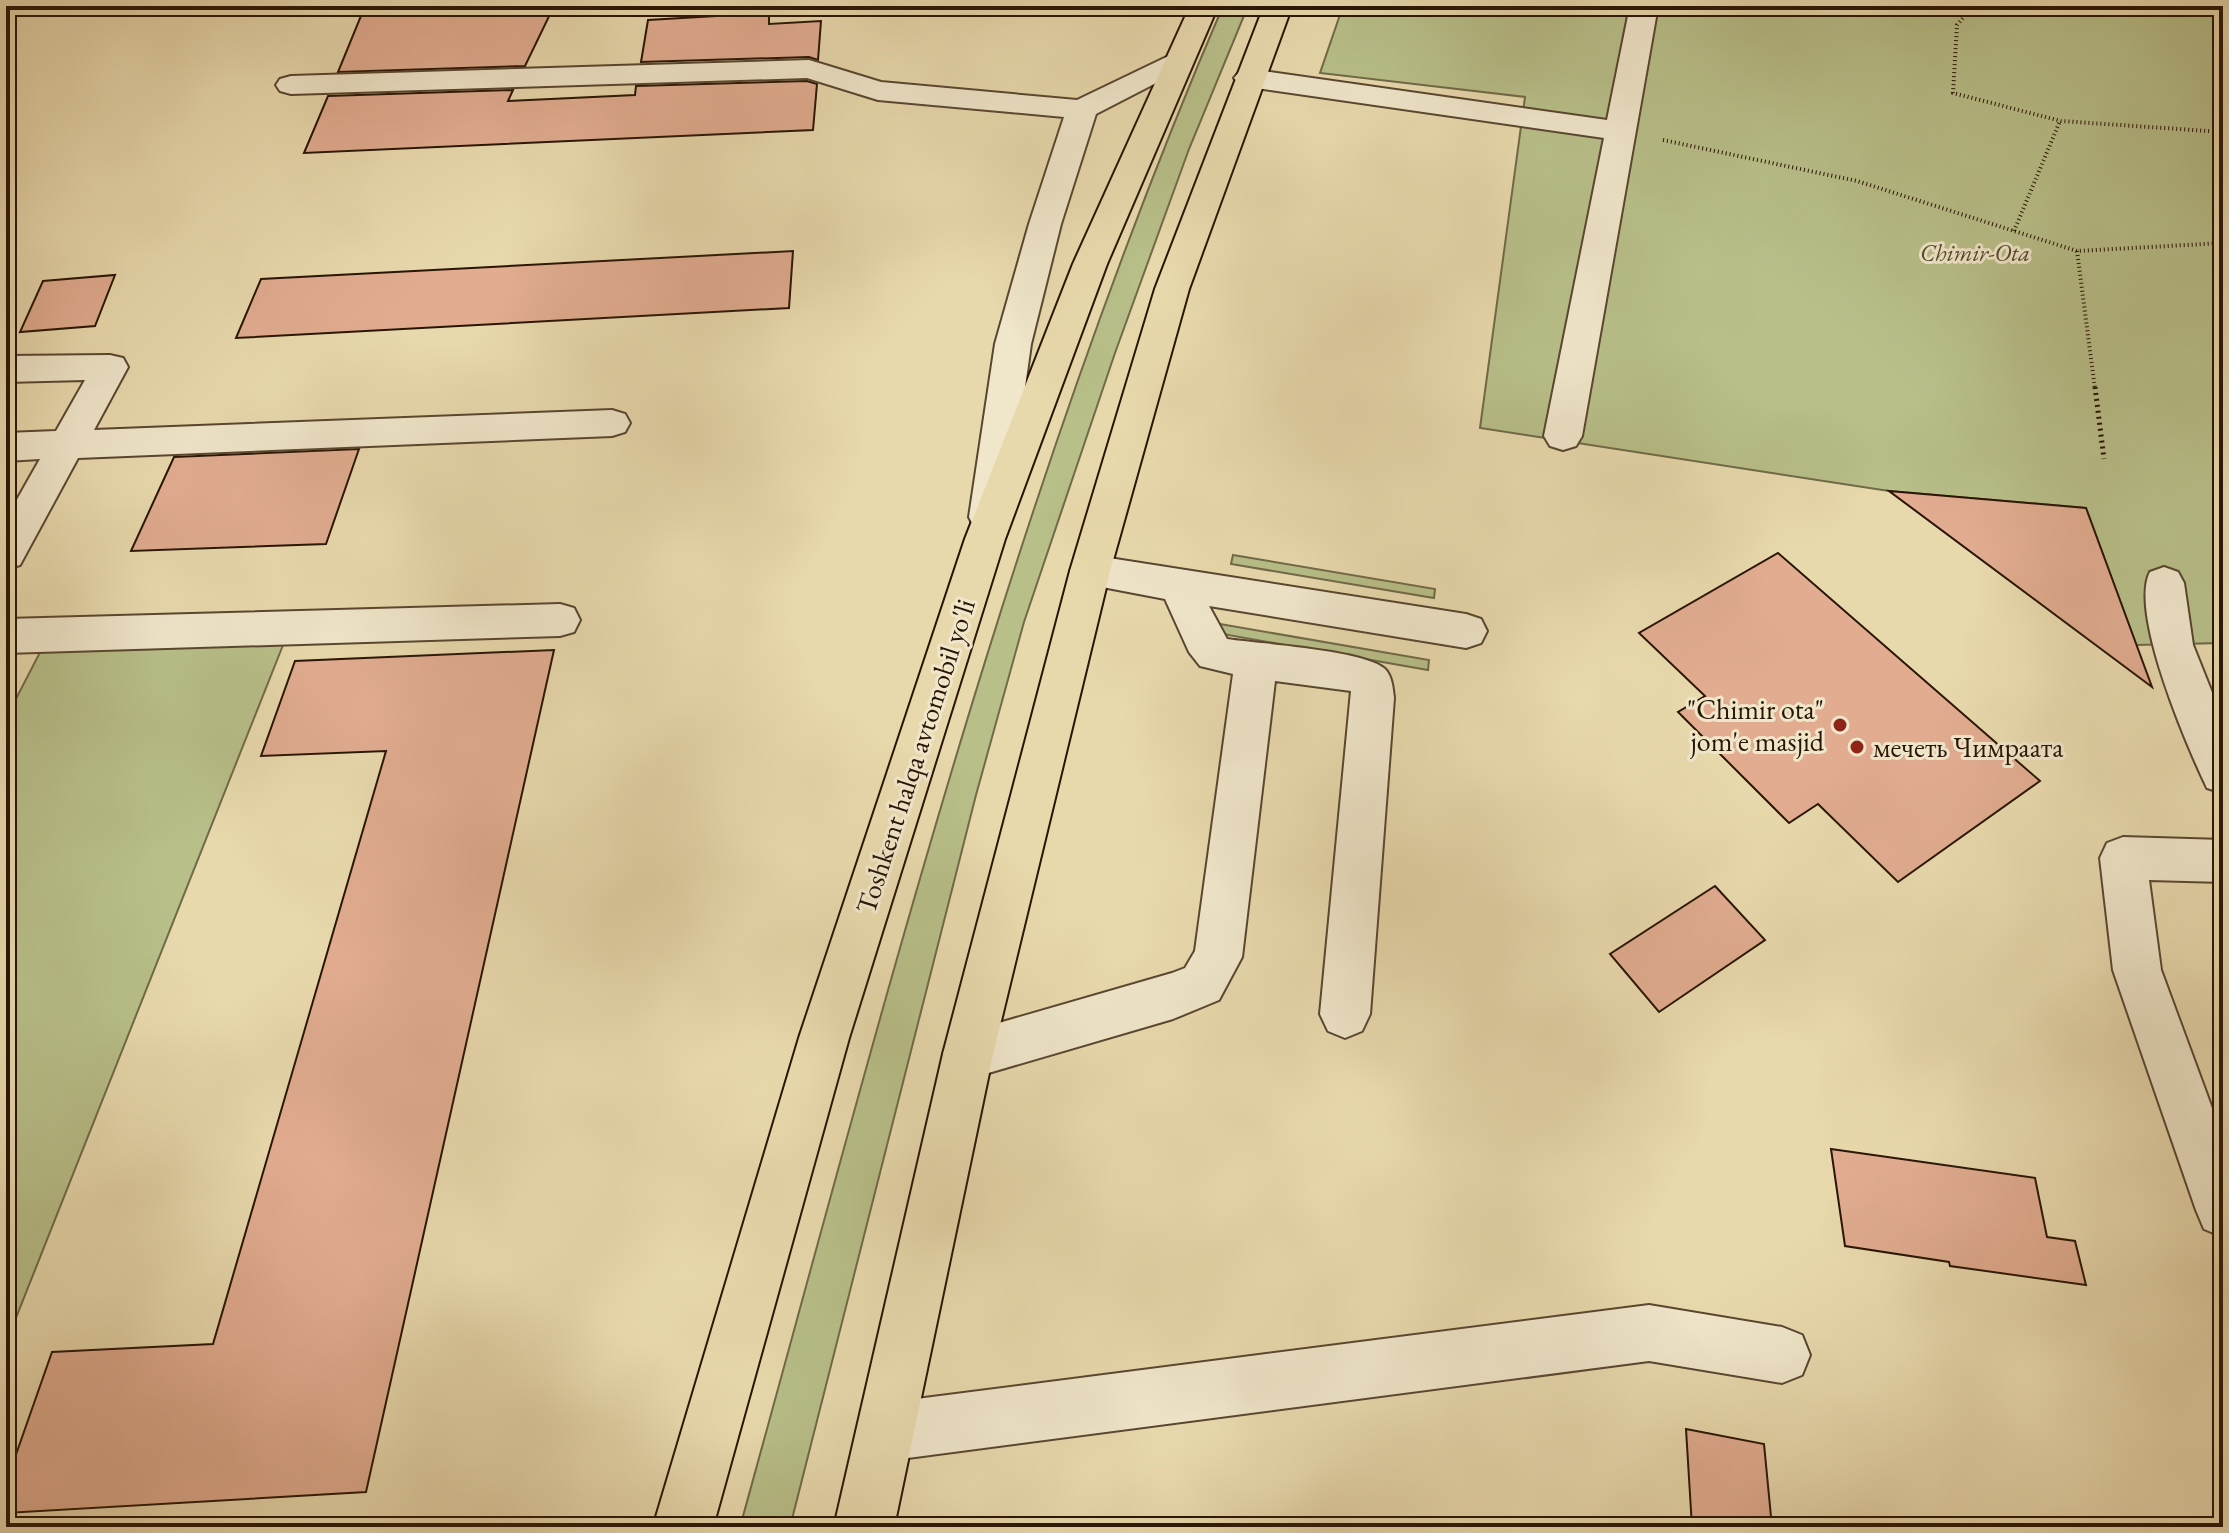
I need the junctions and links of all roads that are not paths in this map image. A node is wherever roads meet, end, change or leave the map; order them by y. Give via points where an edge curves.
1 (1204, 6) edge
2 (1278, 6) edge
3 (1644, 6) edge
4 (1179, 60) junction
5 (1249, 78) junction
6 (291, 85) dead end
7 (1082, 109) junction
8 (1622, 131) junction
9 (6, 369) edge
10 (612, 423) dead end
11 (1563, 436) dead end
12 (68, 442) junction
13 (6, 447) edge
14 (985, 539) junction
15 (6, 554) edge
16 (1090, 571) junction
17 (2164, 583) dead end
18 (1180, 586) junction
19 (560, 620) dead end
20 (1466, 631) dead end
21 (6, 636) edge
22 (1256, 661) junction
23 (2223, 774) edge
24 (2223, 861) edge
25 (1345, 1014) dead end
26 (968, 1054) junction
27 (2223, 1210) edge
28 (1782, 1355) dead end
29 (885, 1432) junction
30 (683, 1527) edge
31 (864, 1527) edge

1 - 4 highway, Toshkent halqa avtomobil yo'li
2 - 5 highway
3 - 8 lane
4 - 7 lane
4 - 14 highway, Toshkent halqa avtomobil yo'li via 1090,264
5 - 8 lane
5 - 16 highway via 1172,289
6 - 7 lane via 809,69 878,91
7 - 14 lane via 1013,344
8 - 11 lane
9 - 12 lane via 110,367
10 - 12 lane
12 - 13 lane
12 - 15 lane
14 - 30 highway, Toshkent halqa avtomobil yo'li via 824,1038
16 - 18 lane
16 - 26 highway
17 - 23 lane via 2172,645
18 - 20 lane
18 - 22 lane via 1215,654
19 - 21 lane
22 - 25 lane via 1357,674 1371,682
22 - 26 lane via 1218,957 1202,984
24 - 27 lane via 2123,858 2137,970
26 - 29 highway
28 - 29 lane via 1649,1333
29 - 31 highway

